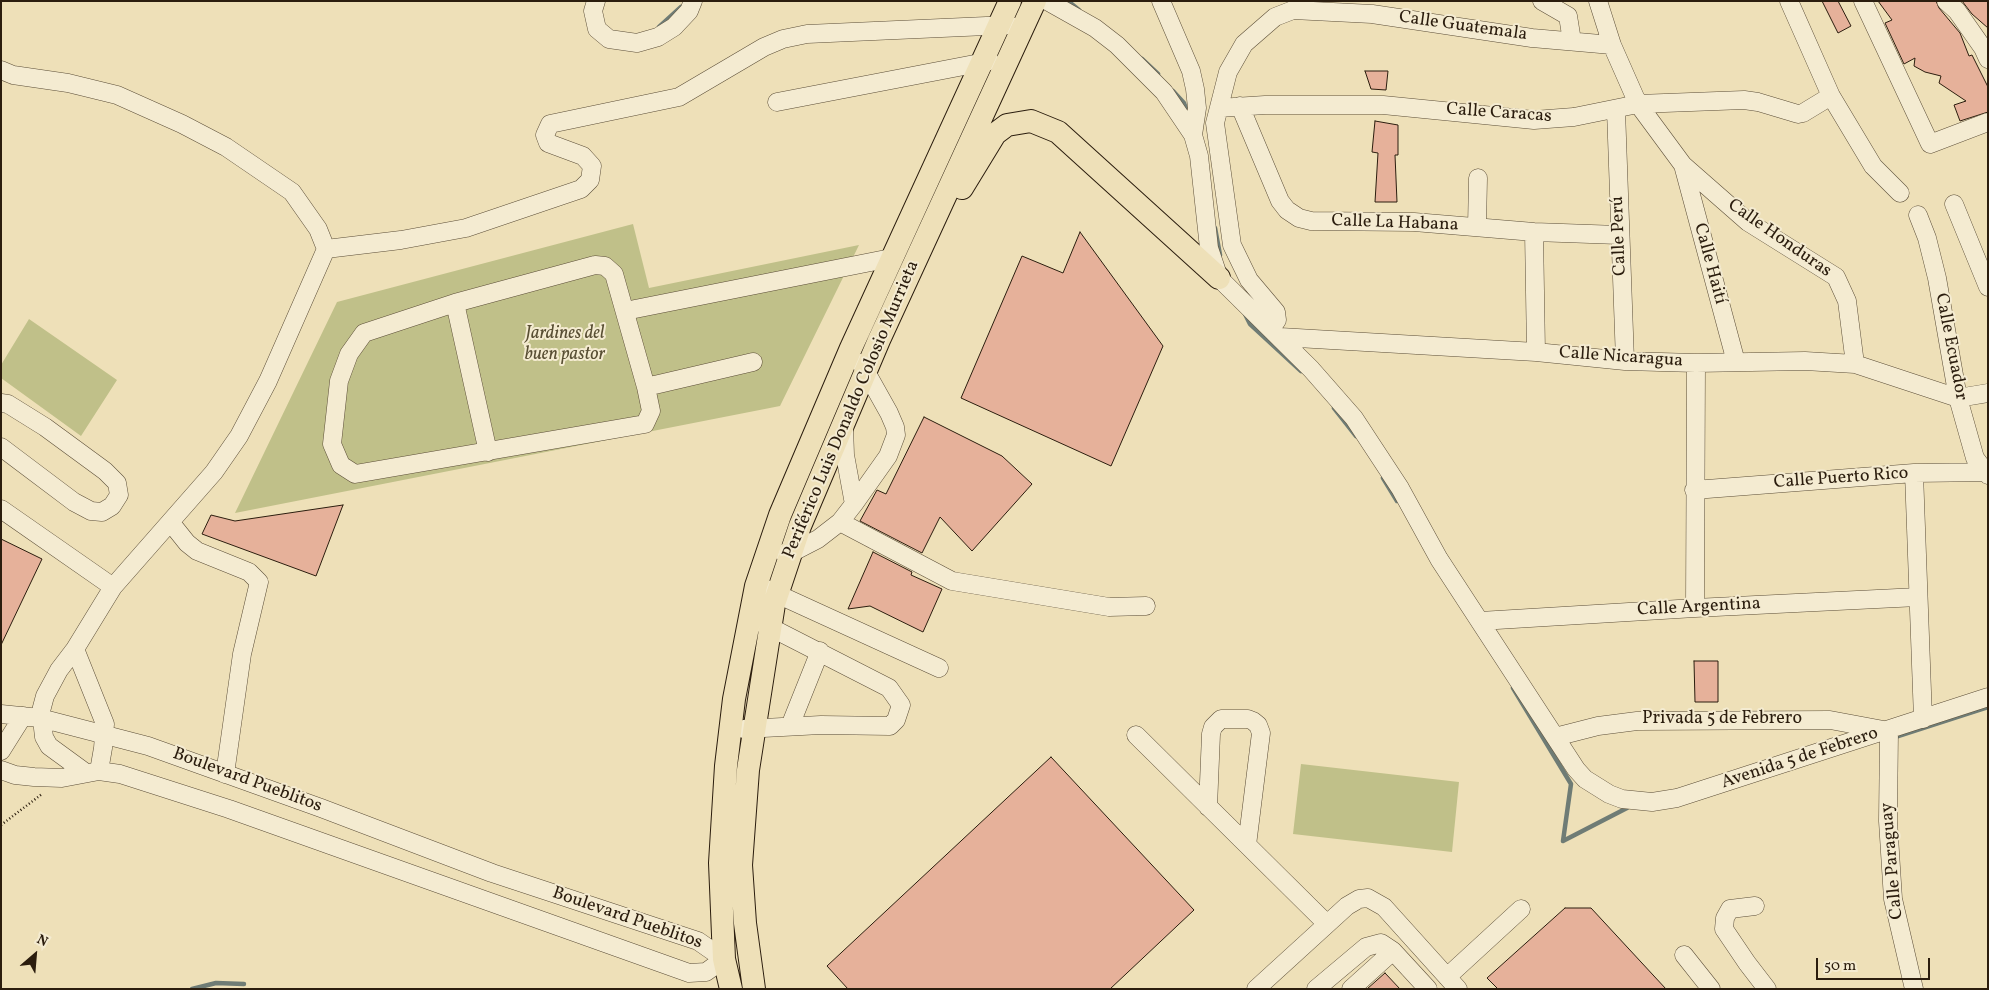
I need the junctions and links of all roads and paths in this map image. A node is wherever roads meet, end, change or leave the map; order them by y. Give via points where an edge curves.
1 (596, 1) edge
2 (693, 1) edge
3 (1010, 1) edge
4 (1161, 1) edge
5 (1542, 1) edge
6 (1598, 1) edge
7 (1789, 1) edge
8 (1864, 1) edge
9 (1946, 1) edge
10 (1034, 8) edge
11 (999, 26) junction
12 (1572, 42) junction
13 (1612, 46) junction
14 (1986, 49) edge
15 (1008, 59) junction
16 (982, 62) junction
17 (1, 70) edge
18 (1831, 96) junction
19 (777, 102) dead end
20 (1638, 104) junction
21 (1240, 106) junction
22 (1219, 108) junction
23 (1616, 110) junction
24 (1988, 122) edge
25 (1193, 135) junction
26 (1683, 165) junction
27 (1478, 178) dead end
28 (1900, 193) dead end
29 (1954, 204) dead end
30 (1918, 215) dead end
31 (1477, 227) junction
32 (1534, 232) junction
33 (1619, 235) junction
34 (326, 249) junction
35 (891, 258) junction
36 (1219, 278) junction
37 (908, 279) junction
38 (1988, 287) edge
39 (455, 303) junction
40 (625, 311) junction
41 (1276, 333) junction
42 (851, 348) junction
43 (1536, 352) junction
44 (1625, 361) junction
45 (753, 362) dead end
46 (1736, 362) junction
47 (1696, 363) junction
48 (1855, 364) junction
49 (866, 370) junction
50 (646, 387) junction
51 (1988, 393) edge
52 (1958, 398) junction
53 (1, 403) edge
54 (843, 424) junction
55 (1, 447) edge
56 (488, 452) junction
57 (1914, 473) junction
58 (1986, 473) edge
59 (1694, 490) junction
60 (854, 504) junction
61 (1, 509) edge
62 (840, 522) junction
63 (171, 523) junction
64 (767, 550) junction
65 (789, 554) junction
66 (756, 586) junction
67 (113, 587) junction
68 (778, 594) junction
69 (1918, 598) junction
70 (1146, 606) dead end
71 (1694, 608) junction
72 (750, 618) junction
73 (1480, 621) junction
74 (770, 626) junction
75 (75, 650) junction
76 (820, 651) junction
77 (939, 668) dead end
78 (1988, 697) edge
79 (1, 714) edge
80 (32, 717) junction
81 (1923, 719) junction
82 (790, 726) junction
83 (755, 727) junction
84 (731, 730) junction
85 (1889, 730) junction
86 (105, 733) junction
87 (1136, 735) dead end
88 (1555, 736) junction
89 (1, 751) edge
90 (1, 770) edge
91 (92, 772) junction
92 (225, 774) junction
93 (62, 778) junction
94 (1208, 807) junction
95 (1, 825) edge
96 (1247, 845) junction
97 (419, 846) junction
98 (492, 873) junction
99 (411, 874) junction
100 (483, 898) junction
101 (1755, 906) dead end
102 (1521, 909) dead end
103 (745, 923) junction
104 (1326, 923) junction
105 (1393, 950) junction
106 (1684, 955) dead end
107 (724, 959) junction
108 (1452, 983) edge
109 (731, 989) edge
110 (749, 989) edge
111 (754, 989) edge
112 (1256, 989) edge
113 (1316, 989) edge
114 (1351, 989) edge
115 (1428, 989) edge
116 (1712, 989) edge
117 (1767, 989) edge
118 (1914, 989) edge

1 - 2 street via 593,11 597,29 609,39 637,42 658,37 674,27 689,11
3 - 11 main road, Periférico Luis Donaldo Colosio Murrieta
4 - 25 street via 1191,71 1197,108
5 - 12 street via 1568,16
6 - 13 street, Calle Honduras
7 - 18 street
8 - 24 street via 1930,144
9 - 14 street
10 - 11 street
10 - 15 main road, Periférico Luis Donaldo Colosio Murrieta
10 - 25 street via 1075,15 1117,45 1164,92
11 - 16 main road, Periférico Luis Donaldo Colosio Murrieta
11 - 34 street via 807,34 783,39 680,97 550,124 545,135 548,143 583,156 592,166 590,180 581,189 466,228
12 - 13 street, Calle Guatemala
12 - 22 street, Calle Guatemala via 1372,14 1293,10 1275,17 1244,44 1228,72
13 - 20 street, Calle Honduras
15 - 16 street
15 - 37 main road, Periférico Luis Donaldo Colosio Murrieta
16 - 19 street
16 - 35 main road, Periférico Luis Donaldo Colosio Murrieta
17 - 34 street via 117,95 226,148 292,192 318,229
18 - 20 street, Calle Caracas via 1798,114 1744,100
18 - 28 street via 1873,166
20 - 23 street, Calle Caracas
20 - 26 street, Calle Honduras
21 - 22 street, Calle Caracas
21 - 23 street, Calle Caracas via 1383,105 1534,120
21 - 31 street, Calle La Habana via 1280,201 1299,218
22 - 41 street, Calle Guatemala via 1215,124 1232,245 1249,280 1276,312
23 - 33 street, Calle Perú
25 - 36 street via 1199,156 1209,248
26 - 46 street, Calle Haití
26 - 48 street, Calle Honduras via 1748,222 1836,277 1847,301
27 - 31 street
29 - 38 street
30 - 52 street, Calle Ecuador via 1937,278
31 - 32 street, Calle La Habana
32 - 33 street, Calle La Habana
32 - 43 street
33 - 44 street, Calle Perú
34 - 63 street via 268,381 239,436
35 - 40 street
35 - 42 main road, Periférico Luis Donaldo Colosio Murrieta
36 - 37 main road via 1058,132 1031,121 1007,125 996,134
36 - 41 street, Avenida 5 de Febrero
37 - 49 main road, Periférico Luis Donaldo Colosio Murrieta
39 - 40 street via 600,266 614,274
39 - 56 street
39 - 56 street via 381,326 364,334 354,344 339,381 332,444 342,465 355,474
40 - 50 street
41 - 43 street, Calle Nicaragua
41 - 73 street, Avenida 5 de Febrero via 1354,418
42 - 49 street
42 - 64 main road, Periférico Luis Donaldo Colosio Murrieta
43 - 44 street, Calle Nicaragua
44 - 47 street, Calle Nicaragua
45 - 50 street
46 - 47 street, Calle Nicaragua
46 - 48 street, Calle Nicaragua
47 - 59 street
48 - 52 street, Calle Nicaragua
49 - 54 main road, Periférico Luis Donaldo Colosio Murrieta
49 - 60 street via 890,413 896,435 888,456
50 - 56 street via 651,411 645,424
51 - 52 street
52 - 58 street, Calle Ecuador via 1976,458
53 - 55 street via 45,427 105,471 117,483 119,495 112,506 102,512 91,511 74,502
54 - 60 street
54 - 65 main road, Periférico Luis Donaldo Colosio Murrieta
57 - 58 street, Calle Puerto Rico
57 - 59 street, Calle Puerto Rico
57 - 69 street
59 - 71 street
60 - 62 street
61 - 67 street
62 - 65 street via 818,539
62 - 70 street via 952,582 1109,606
63 - 67 street
63 - 92 street via 187,544 197,551 249,572 259,582 242,654
64 - 65 street
64 - 66 main road, Periférico Luis Donaldo Colosio Murrieta
65 - 68 main road, Periférico Luis Donaldo Colosio Murrieta
66 - 68 street
66 - 72 main road, Periférico Luis Donaldo Colosio Murrieta
67 - 75 street
68 - 74 main road, Periférico Luis Donaldo Colosio Murrieta
68 - 77 street
69 - 71 street, Calle Argentina
69 - 81 street
71 - 73 street, Calle Argentina
72 - 74 street
72 - 84 main road, Periférico Luis Donaldo Colosio Murrieta
73 - 88 street, Avenida 5 de Febrero
74 - 76 street
74 - 83 main road, Periférico Luis Donaldo Colosio Murrieta
75 - 80 street
75 - 86 street via 102,716
76 - 82 street
76 - 82 street via 889,688 901,705 896,720 890,726 881,727
78 - 81 street, Avenida 5 de Febrero
79 - 80 street, Boulevard Pueblitos
80 - 86 street, Boulevard Pueblitos
80 - 89 street
80 - 91 street via 49,746
81 - 85 street, Avenida 5 de Febrero
82 - 83 street
83 - 84 street
83 - 103 main road, Periférico Luis Donaldo Colosio Murrieta via 748,770 741,864
84 - 107 main road, Periférico Luis Donaldo Colosio Murrieta via 720,863
85 - 88 street, Privada 5 de Febrero via 1830,720 1637,720
85 - 88 street, Avenida 5 de Febrero via 1677,798 1652,802 1635,802 1609,794 1585,779
85 - 118 street, Calle Paraguay via 1888,821 1893,899
86 - 91 street
86 - 92 street, Boulevard Pueblitos
87 - 94 street
90 - 93 street, Boulevard Pueblitos via 15,775
91 - 93 street, Boulevard Pueblitos
91 - 99 street, Boulevard Pueblitos via 120,774 150,782
92 - 97 street, Boulevard Pueblitos
93 - 95 path
94 - 96 street
94 - 96 street via 1213,727 1221,719 1253,721 1258,724 1261,734
96 - 104 street
97 - 98 street, Boulevard Pueblitos
97 - 99 street via 424,860 420,869
98 - 100 street via 478,877 475,882 475,888
98 - 107 street, Boulevard Pueblitos via 698,940
99 - 100 street, Boulevard Pueblitos
100 - 107 street, Boulevard Pueblitos via 689,973 701,974
101 - 117 street via 1730,909 1724,929
102 - 108 street
103 - 107 main road
103 - 111 main road, Periférico Luis Donaldo Colosio Murrieta
104 - 108 street via 1359,899 1377,901
104 - 112 street
105 - 113 street via 1381,943 1371,944
105 - 114 street
105 - 115 street
106 - 116 street
107 - 109 main road, Periférico Luis Donaldo Colosio Murrieta
107 - 110 main road

